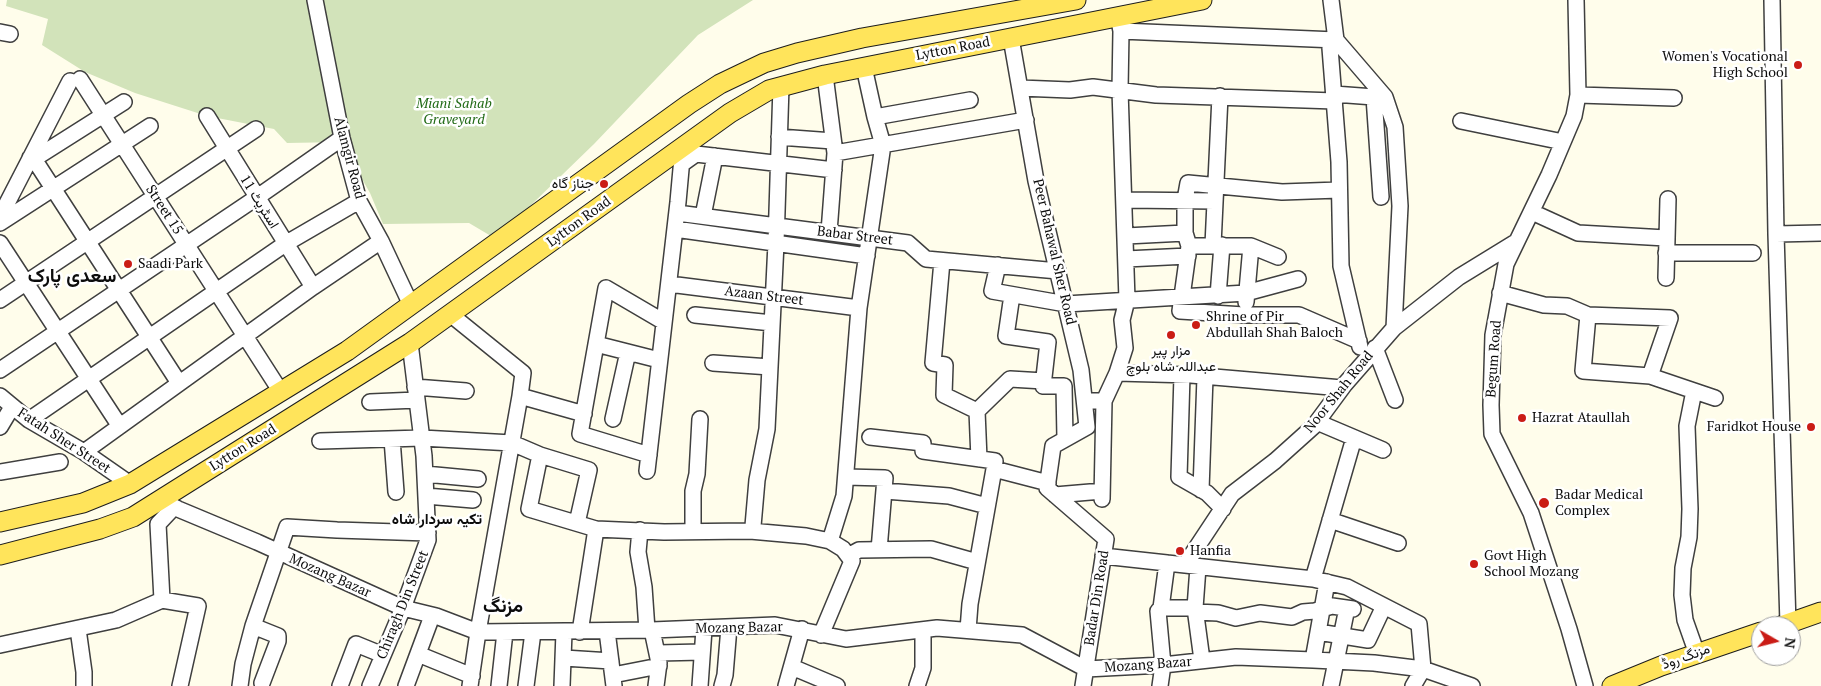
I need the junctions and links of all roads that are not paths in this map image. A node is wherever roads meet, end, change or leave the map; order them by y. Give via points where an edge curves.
1 (315, 0) edge
2 (1076, 0) edge
3 (1202, 0) edge
4 (1331, 0) edge
5 (1576, 0) edge
6 (1772, 0) edge
7 (1005, 6) edge
8 (1120, 23) junction
9 (1011, 38) junction
10 (1336, 40) junction
11 (797, 53) junction
12 (864, 67) junction
13 (825, 75) junction
14 (802, 81) junction
15 (781, 86) junction
16 (1020, 88) junction
17 (1120, 90) junction
18 (1220, 96) junction
19 (1578, 96) junction
20 (1334, 98) junction
21 (1674, 98) dead end
22 (970, 100) dead end
23 (124, 102) dead end
24 (103, 115) junction
25 (207, 116) dead end
26 (875, 117) junction
27 (1026, 120) junction
28 (1461, 121) dead end
29 (150, 126) dead end
30 (256, 129) dead end
31 (779, 137) junction
32 (342, 138) junction
33 (1563, 142) junction
34 (122, 144) junction
35 (883, 145) junction
36 (834, 147) junction
37 (226, 149) junction
38 (682, 156) junction
39 (715, 156) junction
40 (32, 158) junction
41 (778, 163) junction
42 (834, 170) junction
43 (1216, 185) junction
44 (53, 188) junction
45 (1340, 190) junction
46 (1381, 196) dead end
47 (156, 197) junction
48 (256, 198) junction
49 (1668, 199) dead end
50 (1125, 200) junction
51 (1185, 200) junction
52 (359, 201) junction
53 (1215, 201) junction
54 (1532, 212) junction
55 (677, 213) junction
56 (703, 216) junction
57 (0, 217) edge
58 (0, 223) edge
59 (777, 225) junction
60 (675, 229) junction
61 (829, 232) junction
62 (1821, 233) edge
63 (1776, 234) junction
64 (1126, 236) junction
65 (870, 238) junction
66 (381, 241) junction
67 (88, 242) junction
68 (1516, 242) junction
69 (0, 243) edge
70 (776, 243) junction
71 (285, 244) junction
72 (187, 245) junction
73 (1187, 245) junction
74 (1217, 245) junction
75 (1251, 246) junction
76 (1666, 246) junction
77 (1753, 254) dead end
78 (867, 256) junction
79 (1278, 257) dead end
80 (1126, 259) junction
81 (942, 260) junction
82 (998, 265) junction
83 (1058, 271) junction
84 (1666, 278) dead end
85 (1298, 279) dead end
86 (27, 284) junction
87 (669, 284) junction
88 (313, 287) junction
89 (119, 290) junction
90 (216, 291) junction
91 (1246, 293) junction
92 (1500, 293) junction
93 (1012, 295) junction
94 (1218, 296) junction
95 (774, 297) junction
96 (1182, 297) junction
97 (0, 300) edge
98 (1127, 300) junction
99 (1066, 304) junction
100 (410, 305) junction
101 (858, 308) junction
102 (450, 314) junction
103 (695, 315) dead end
104 (1244, 315) junction
105 (1588, 315) junction
106 (664, 322) junction
107 (772, 324) junction
108 (1394, 328) junction
109 (58, 331) junction
110 (149, 336) junction
111 (245, 336) junction
112 (1359, 341) junction
113 (410, 343) junction
114 (596, 344) junction
115 (1375, 348) junction
116 (628, 352) junction
117 (660, 360) junction
118 (1364, 361) junction
119 (713, 363) dead end
120 (770, 367) junction
121 (0, 370) edge
122 (1117, 373) junction
123 (1182, 375) junction
124 (1650, 376) junction
125 (88, 377) junction
126 (1205, 377) junction
127 (1044, 382) junction
128 (179, 383) junction
129 (1342, 388) junction
130 (466, 391) dead end
131 (1694, 391) junction
132 (281, 392) junction
133 (416, 394) junction
134 (0, 396) edge
135 (520, 396) junction
136 (1715, 398) dead end
137 (1395, 400) dead end
138 (1085, 401) junction
139 (1104, 401) junction
140 (370, 402) dead end
141 (12, 407) junction
142 (977, 411) junction
143 (584, 414) junction
144 (700, 419) dead end
145 (29, 420) junction
146 (613, 420) dead end
147 (1317, 422) junction
148 (119, 426) junction
149 (0, 427) edge
150 (422, 438) junction
151 (870, 438) dead end
152 (1354, 438) junction
153 (392, 439) junction
154 (320, 441) dead end
155 (512, 443) junction
156 (1059, 443) junction
157 (1383, 450) dead end
158 (84, 452) junction
159 (540, 455) junction
160 (649, 455) junction
161 (979, 459) junction
162 (60, 462) dead end
163 (0, 468) edge
164 (994, 469) junction
165 (647, 471) dead end
166 (425, 474) junction
167 (846, 476) junction
168 (478, 479) dead end
169 (130, 484) junction
170 (1051, 489) junction
171 (1201, 490) junction
172 (885, 491) junction
173 (396, 492) dead end
174 (426, 496) junction
175 (473, 500) dead end
176 (167, 503) junction
177 (987, 506) junction
178 (1222, 509) junction
179 (133, 517) junction
180 (1330, 520) junction
181 (0, 522) edge
182 (577, 523) junction
183 (158, 524) junction
184 (596, 529) junction
185 (640, 530) junction
186 (693, 531) junction
187 (750, 531) junction
188 (428, 533) junction
189 (830, 541) junction
190 (1398, 543) dead end
191 (879, 550) junction
192 (279, 552) junction
193 (0, 555) edge
194 (848, 556) junction
195 (1104, 556) junction
196 (977, 562) junction
197 (1167, 563) junction
198 (1191, 566) junction
199 (1320, 581) junction
200 (162, 600) junction
201 (1384, 606) junction
202 (403, 608) junction
203 (1161, 608) junction
204 (1322, 609) junction
205 (1196, 610) junction
206 (1821, 612) edge
207 (432, 616) junction
208 (1785, 616) edge
209 (1801, 619) edge
210 (253, 626) junction
211 (729, 627) junction
212 (704, 628) junction
213 (78, 629) junction
214 (650, 630) junction
215 (802, 630) junction
216 (923, 630) junction
217 (968, 630) junction
218 (607, 631) junction
219 (478, 632) junction
220 (505, 632) junction
221 (533, 632) junction
222 (572, 632) junction
223 (1318, 632) junction
224 (821, 635) junction
225 (1341, 635) junction
226 (1751, 635) edge
227 (0, 645) edge
228 (702, 652) junction
229 (418, 654) junction
230 (1697, 654) junction
231 (383, 655) junction
232 (564, 658) junction
233 (658, 660) junction
234 (1202, 660) junction
235 (1314, 660) junction
236 (1336, 661) junction
237 (1162, 665) junction
238 (792, 667) junction
239 (1086, 669) junction
240 (1423, 669) junction
241 (613, 674) edge
242 (471, 681) edge
243 (262, 683) dead end
244 (835, 685) edge
245 (84, 686) edge
246 (180, 686) edge
247 (240, 686) edge
248 (340, 686) edge
249 (370, 686) edge
250 (406, 686) edge
251 (499, 686) edge
252 (526, 686) edge
253 (562, 686) edge
254 (656, 686) edge
255 (700, 686) edge
256 (722, 686) edge
257 (786, 686) edge
258 (917, 686) edge
259 (1083, 686) edge
260 (1160, 686) edge
261 (1331, 686) edge
262 (1414, 686) edge
263 (1472, 686) edge
264 (1585, 686) edge
265 (1612, 686) edge

1 - 32 street, Alamgir Road
2 - 7 main road, Lytton Road
3 - 8 main road, Lytton Road
4 - 10 street
5 - 19 street, Begum Road
6 - 63 street
7 - 11 main road, Lytton Road
8 - 9 main road, Lytton Road
8 - 10 street
8 - 17 street
9 - 12 main road, Lytton Road
9 - 16 street, Peer Bahawal Sher Road
10 - 20 street via 1330,48
10 - 108 street via 1385,97 1394,127 1400,206
11 - 14 main road
11 - 100 main road, Lytton Road via 743,73 689,104
12 - 13 main road, Lytton Road
12 - 26 street
13 - 14 main road, Lytton Road
13 - 36 street
14 - 15 main road, Lytton Road
15 - 31 street
15 - 38 main road, Lytton Road via 751,99
16 - 17 street via 1070,90 1093,86
16 - 27 street, Peer Bahawal Sher Road
17 - 18 street via 1156,95
17 - 50 street
18 - 20 street
18 - 43 street
19 - 21 street
19 - 33 street, Begum Road
20 - 45 street
20 - 46 street via 1374,97
22 - 26 street
23 - 24 street
24 - 34 street, Street 15
24 - 40 street
24 - 40 street, Street 15 via 75,80
25 - 37 street, اسٹریٹ 11
26 - 35 street
27 - 35 street
27 - 83 street, Peer Bahawal Sher Road via 1036,180
28 - 33 street
29 - 34 street
30 - 37 street
31 - 36 street
31 - 41 street
32 - 48 street
32 - 52 street, Alamgir Road
33 - 54 street, Begum Road
34 - 44 street
34 - 47 street, Street 15
35 - 36 street
35 - 65 street
36 - 42 street
37 - 47 street
37 - 48 street, اسٹریٹ 11
38 - 39 street
38 - 55 street
38 - 102 main road, Lytton Road
39 - 41 street
39 - 56 street
40 - 44 street
40 - 57 street
41 - 42 street
41 - 59 street
42 - 61 street
43 - 45 street via 1282,192
43 - 51 street via 1188,183
43 - 53 street
44 - 58 street
44 - 67 street
45 - 112 street via 1341,266
47 - 67 street
47 - 72 street, Street 15
48 - 71 street, اسٹریٹ 11
48 - 72 street
49 - 76 street
50 - 51 street
50 - 64 street
51 - 53 street
51 - 73 street
52 - 66 street, Alamgir Road
52 - 71 street
53 - 74 street
54 - 68 street, Begum Road
54 - 76 street via 1578,233
55 - 56 street, Babar Street
55 - 60 street
56 - 59 street, Babar Street
59 - 61 street, Babar Street
59 - 70 street
60 - 70 street
60 - 87 street
61 - 65 street, Babar Street
62 - 63 street
63 - 208 street
64 - 73 street
64 - 80 street
65 - 78 street
65 - 81 street, Babar Street via 908,242 926,259
66 - 88 street
66 - 100 street, Alamgir Road
67 - 86 street
67 - 89 street
68 - 92 street, Begum Road via 1506,264
68 - 108 street, Noor Shah Road via 1459,277
69 - 86 street
70 - 78 street
70 - 95 street
71 - 88 street, اسٹریٹ 11
71 - 90 street
72 - 89 street
72 - 90 street, Street 15
73 - 74 street
73 - 80 street
73 - 96 street
74 - 75 street
74 - 94 street
75 - 79 street
75 - 91 street
76 - 77 street
76 - 84 street
78 - 101 street
80 - 98 street
81 - 82 street, Babar Street
81 - 142 street via 933,363 945,364 944,395
82 - 83 street, Babar Street
82 - 93 street via 992,291
83 - 99 street, Peer Bahawal Sher Road
85 - 91 street
86 - 97 street
86 - 109 street
87 - 95 street, Azaan Street
87 - 106 street
88 - 111 street
89 - 109 street
89 - 110 street
90 - 110 street
90 - 111 street, Street 15
91 - 94 street
91 - 104 street
92 - 105 street via 1544,305 1567,306
92 - 264 street, Begum Road via 1492,335 1492,434 1530,514
93 - 99 street
93 - 127 street via 1006,336 1048,342
94 - 96 street
95 - 101 street, Azaan Street
95 - 107 street
96 - 98 street
96 - 104 street via 1180,311
98 - 99 street
98 - 122 street via 1122,320 1124,348
99 - 138 street, Peer Bahawal Sher Road
100 - 132 main road, Lytton Road via 347,351
101 - 167 street
102 - 113 main road, Lytton Road
102 - 135 street via 523,373
103 - 107 street
104 - 112 street via 1299,315
105 - 124 street via 1583,371
105 - 124 street via 1670,318
106 - 114 street via 606,288
106 - 117 street
107 - 120 street
108 - 115 street, Noor Shah Road
109 - 121 street
109 - 125 street
110 - 125 street
110 - 128 street
111 - 128 street
111 - 132 street, Street 15
112 - 118 street
113 - 133 street, Chiragh Din Street
113 - 176 main road, Lytton Road
114 - 116 street
114 - 143 street
115 - 118 street, Noor Shah Road
115 - 137 street
116 - 117 street
116 - 146 street
117 - 160 street
118 - 129 street, Noor Shah Road
119 - 120 street
120 - 187 street via 767,429
122 - 123 street
122 - 139 street
123 - 126 street
123 - 171 street via 1179,477
124 - 131 street
125 - 145 street
125 - 148 street
126 - 129 street
126 - 171 street
127 - 142 street via 1010,379
127 - 156 street via 1043,386 1064,386
128 - 148 street
129 - 147 street, Noor Shah Road
130 - 133 street
131 - 136 street
131 - 230 street via 1687,426 1690,509 1682,595 1685,620
132 - 169 main road, Lytton Road
133 - 140 street
133 - 150 street, Chiragh Din Street
134 - 141 street, Fatah Sher Street
135 - 143 street
135 - 155 street
138 - 139 street
138 - 156 street, Peer Bahawal Sher Road via 1088,427
139 - 170 street via 1102,495
141 - 145 street, Fatah Sher Street
141 - 149 street
142 - 161 street
143 - 160 street via 580,434
144 - 186 street
145 - 158 street, Fatah Sher Street
147 - 152 street
147 - 178 street, Noor Shah Road via 1232,494
148 - 158 street
150 - 153 street
150 - 155 street
150 - 166 street, Chiragh Din Street
151 - 161 street via 923,443 923,451
152 - 157 street
152 - 180 street
153 - 154 street
153 - 173 street
155 - 159 street
155 - 219 street
156 - 170 street
158 - 169 street, Fatah Sher Street
159 - 182 street via 529,509
159 - 182 street via 589,470
160 - 165 street
161 - 164 street via 996,461
162 - 163 street
164 - 170 street
164 - 177 street
166 - 168 street
166 - 174 street, Chiragh Din Street
167 - 172 street via 885,478
167 - 189 street via 844,496
169 - 181 main road, Lytton Road via 83,502
170 - 195 street, Badar Din Road via 1106,539
171 - 178 street
172 - 177 street via 949,496
172 - 191 street
174 - 175 street
174 - 188 street, Chiragh Din Street
176 - 179 main road, Lytton Road
176 - 183 street
176 - 192 street, Mozang Bazar
177 - 196 street
178 - 198 street, Noor Shah Road
179 - 183 street via 138,522
179 - 193 main road, Lytton Road
180 - 190 street
180 - 199 street
182 - 184 street
183 - 200 street
184 - 185 street
184 - 222 street
185 - 186 street
185 - 214 street via 638,552
186 - 187 street
187 - 189 street
188 - 192 street via 287,527
188 - 202 street, Chiragh Din Street
189 - 194 street
191 - 194 street via 859,550
191 - 196 street via 930,549
192 - 202 street, Mozang Bazar
192 - 210 street
194 - 224 street via 852,561
195 - 197 street
195 - 239 street, Badar Din Road
196 - 217 street
197 - 198 street
197 - 203 street
198 - 199 street
198 - 205 street
199 - 201 street via 1347,586
199 - 204 street
200 - 213 street via 116,620
200 - 246 street via 198,606
201 - 225 street via 1368,640
201 - 240 street via 1419,624
202 - 207 street, Mozang Bazar
202 - 231 street, Chiragh Din Street
203 - 205 street
203 - 237 street via 1158,611
204 - 205 street via 1292,617 1260,613 1236,618
204 - 223 street
204 - 225 street via 1332,606 1350,608
205 - 234 street
206 - 209 main road
207 - 219 street, Mozang Bazar
207 - 229 street
210 - 243 street via 278,636
210 - 247 street
211 - 212 street, Mozang Bazar
211 - 215 street, Mozang Bazar via 775,626
211 - 256 street
212 - 214 street, Mozang Bazar
212 - 228 street
213 - 227 street
213 - 245 street
214 - 218 street, Mozang Bazar
214 - 233 street
215 - 224 street, Mozang Bazar
215 - 238 street
216 - 217 street, Mozang Bazar
216 - 224 street, Mozang Bazar via 846,639
216 - 258 street via 923,668
217 - 239 street, Mozang Bazar via 1022,635
218 - 222 street, Mozang Bazar
218 - 241 street
219 - 220 street, Mozang Bazar
219 - 242 street
220 - 221 street, Mozang Bazar
220 - 251 street
221 - 222 street, Mozang Bazar
221 - 252 street
222 - 232 street
223 - 225 street
223 - 235 street
225 - 236 street
226 - 230 main road, مزنگ روڈ
228 - 233 street
228 - 255 street
229 - 242 street
229 - 250 street
230 - 265 main road, مزنگ روڈ
231 - 248 street via 356,644
231 - 249 street, Chiragh Din Street
232 - 241 street
232 - 253 street
233 - 241 street
233 - 254 street
234 - 235 street, Mozang Bazar via 1236,657
234 - 237 street, Mozang Bazar
235 - 236 street, Mozang Bazar
236 - 240 street, Mozang Bazar
236 - 261 street
237 - 239 street, Mozang Bazar
237 - 260 street
238 - 244 street
238 - 257 street
239 - 259 street, Badar Din Road
240 - 262 street
240 - 263 street, Mozang Bazar

